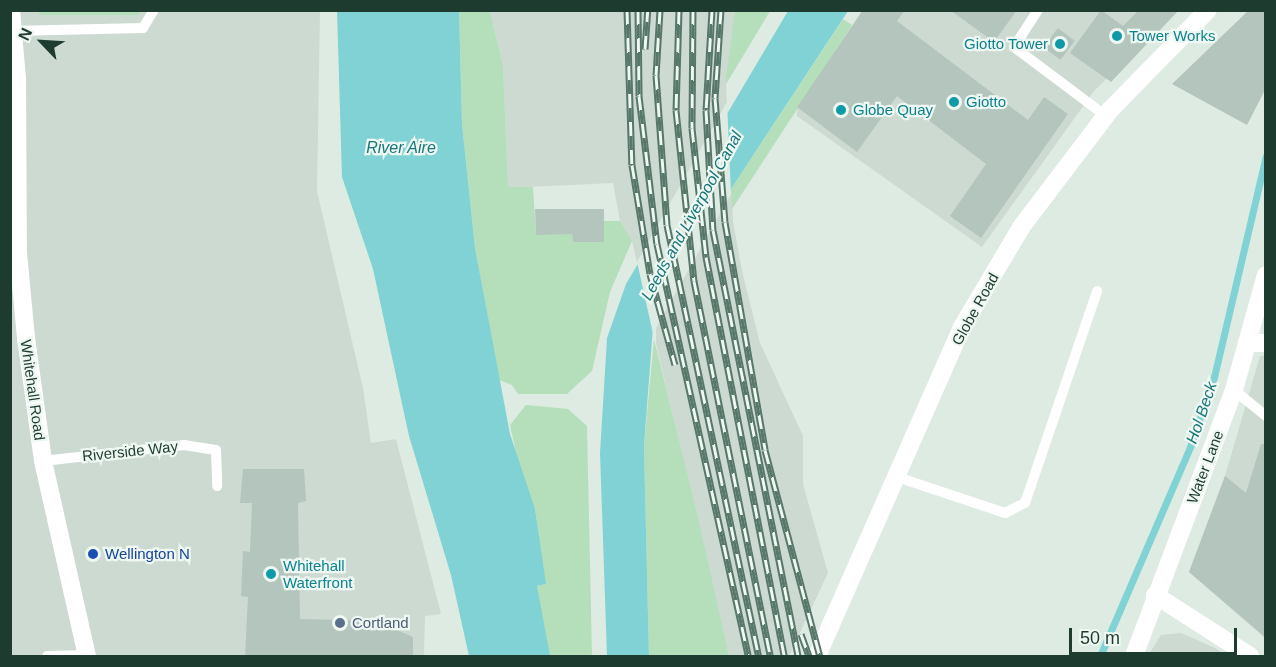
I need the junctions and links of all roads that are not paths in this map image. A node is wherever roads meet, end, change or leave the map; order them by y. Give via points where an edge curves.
1 (11, 10) edge
2 (154, 10) edge
3 (1038, 10) edge
4 (1208, 10) edge
5 (11, 31) edge
6 (1106, 116) junction
7 (14, 150) edge
8 (1266, 275) edge
9 (1096, 291) dead end
10 (1246, 343) junction
11 (1266, 343) edge
12 (1234, 390) junction
13 (1266, 416) edge
14 (44, 461) junction
15 (897, 477) junction
16 (217, 486) dead end
17 (1155, 596) junction
18 (87, 656) edge
19 (47, 657) edge
20 (817, 657) edge
21 (1134, 657) edge
22 (1250, 657) edge

1 - 5 street, Whitehall Road
2 - 5 lane via 143,28
3 - 6 lane via 1014,47
4 - 6 street, Globe Road
5 - 7 street, Whitehall Road
6 - 15 street, Globe Road via 1022,226 962,327
7 - 14 street, Whitehall Road via 18,253
8 - 10 street, Water Lane
9 - 15 lane via 1025,503 1005,513
10 - 11 street
10 - 12 street, Water Lane
12 - 13 lane
12 - 17 street, Water Lane
14 - 16 lane, Riverside Way via 183,445 216,450
14 - 18 street, Whitehall Road
15 - 20 street, Globe Road
17 - 21 street, Water Lane
17 - 22 street
18 - 19 lane

